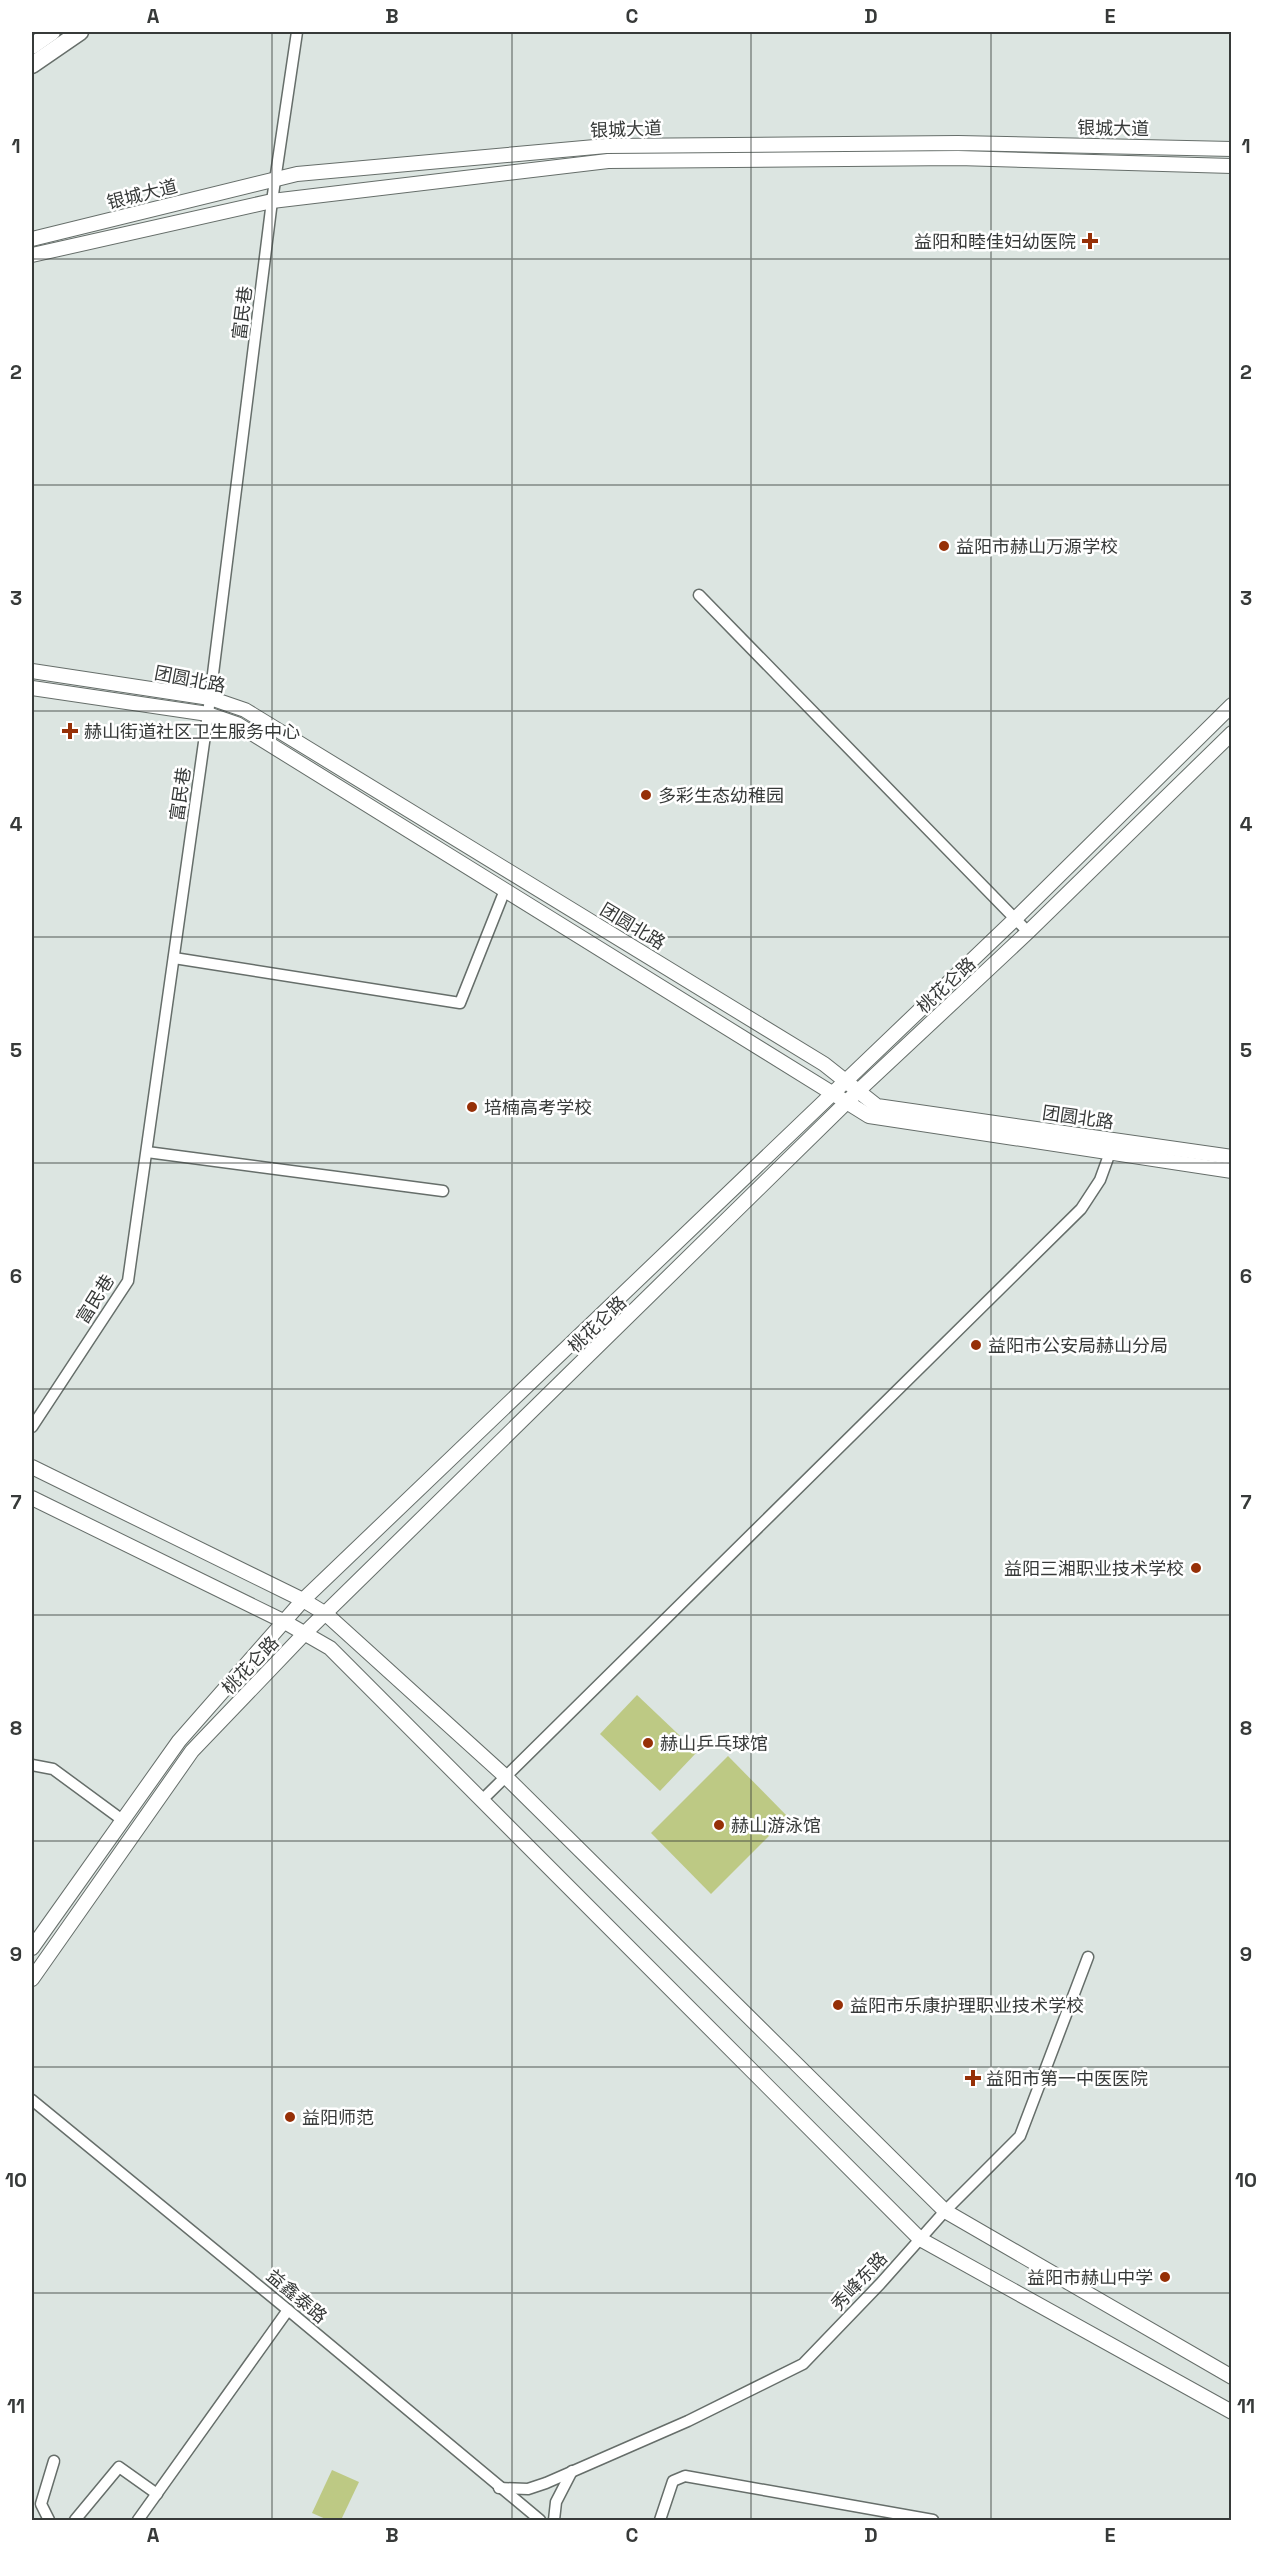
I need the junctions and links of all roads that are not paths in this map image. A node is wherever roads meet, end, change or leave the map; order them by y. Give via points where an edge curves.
1 (52, 32) edge
2 (80, 32) edge
3 (297, 32) edge
4 (32, 46) edge
5 (32, 65) edge
6 (1232, 149) edge
7 (1232, 166) edge
8 (276, 179) junction
9 (272, 201) junction
10 (32, 239) edge
11 (32, 255) edge
12 (699, 595) dead end
13 (32, 671) edge
14 (32, 688) edge
15 (210, 698) junction
16 (1232, 705) edge
17 (208, 714) junction
18 (1232, 733) edge
19 (505, 890) junction
20 (1014, 919) junction
21 (1028, 932) junction
22 (174, 958) junction
23 (845, 1079) junction
24 (857, 1092) junction
25 (833, 1093) junction
26 (846, 1104) junction
27 (1111, 1147) junction
28 (147, 1152) junction
29 (1232, 1157) edge
30 (1232, 1171) edge
31 (443, 1191) dead end
32 (32, 1427) edge
33 (32, 1467) edge
34 (32, 1498) edge
35 (303, 1600) junction
36 (326, 1614) junction
37 (283, 1621) junction
38 (305, 1633) junction
39 (32, 1764) edge
40 (506, 1777) junction
41 (482, 1800) junction
42 (121, 1820) junction
43 (32, 1948) edge
44 (1088, 1957) dead end
45 (32, 1979) edge
46 (32, 2100) edge
47 (945, 2211) junction
48 (920, 2239) junction
49 (288, 2310) junction
50 (1232, 2378) edge
51 (1232, 2412) edge
52 (54, 2461) dead end
53 (572, 2471) junction
54 (499, 2488) junction
55 (157, 2494) junction
56 (36, 2502) edge
57 (49, 2520) edge
58 (75, 2520) edge
59 (138, 2520) edge
60 (540, 2520) edge
61 (554, 2520) edge
62 (660, 2520) edge
63 (933, 2520) edge

1 - 4 highway
2 - 5 highway
3 - 8 street, 富民巷
6 - 8 main road, 银城大道 via 958,143 606,146
7 - 9 main road, 银城大道 via 958,158 608,161
8 - 9 street, 富民巷
8 - 10 main road, 银城大道
9 - 11 main road, 银城大道
9 - 15 street, 富民巷
12 - 20 street
13 - 15 main road, 团圆北路
14 - 17 main road, 团圆北路
15 - 17 street, 富民巷
15 - 23 main road, 团圆北路 via 244,710
16 - 20 main road, 桃花仑路
17 - 19 main road, 团圆北路 via 237,724
17 - 22 street, 富民巷
18 - 21 main road, 桃花仑路
19 - 22 street via 460,1003
19 - 25 main road, 团圆北路
20 - 21 street
20 - 23 main road, 桃花仑路
21 - 24 main road, 桃花仑路
22 - 28 street, 富民巷
23 - 24 main road, 团圆北路
23 - 25 main road, 桃花仑路
24 - 26 main road, 桃花仑路
24 - 27 main road, 团圆北路 via 877,1106
25 - 26 main road, 团圆北路
25 - 35 main road, 桃花仑路
26 - 27 main road, 团圆北路 via 869,1116
26 - 36 main road, 桃花仑路
27 - 29 main road, 团圆北路
27 - 30 main road, 团圆北路
27 - 40 street via 1100,1180 1081,1209
28 - 31 street
28 - 32 street, 富民巷 via 128,1281
33 - 35 main road
34 - 37 main road
35 - 36 main road
35 - 37 main road, 桃花仑路
36 - 38 main road, 桃花仑路
36 - 40 main road
37 - 38 main road
37 - 42 main road, 桃花仑路 via 179,1741
38 - 41 main road via 330,1648
38 - 45 main road, 桃花仑路 via 192,1751
39 - 42 street via 54,1769
40 - 41 street
40 - 47 main road
41 - 48 main road
42 - 43 main road, 桃花仑路
44 - 47 street, 秀峰东路 via 1020,2136
46 - 49 street, 益鑫泰路
47 - 48 street, 秀峰东路
47 - 50 main road
48 - 51 main road
48 - 53 street, 秀峰东路 via 803,2364 688,2421
49 - 54 street, 益鑫泰路
49 - 55 street
52 - 56 street
53 - 54 street, 秀峰东路 via 528,2489
53 - 61 street via 556,2502
54 - 60 street, 益鑫泰路
55 - 58 street via 119,2467
55 - 59 street
56 - 57 street
62 - 63 street via 672,2481 685,2476

